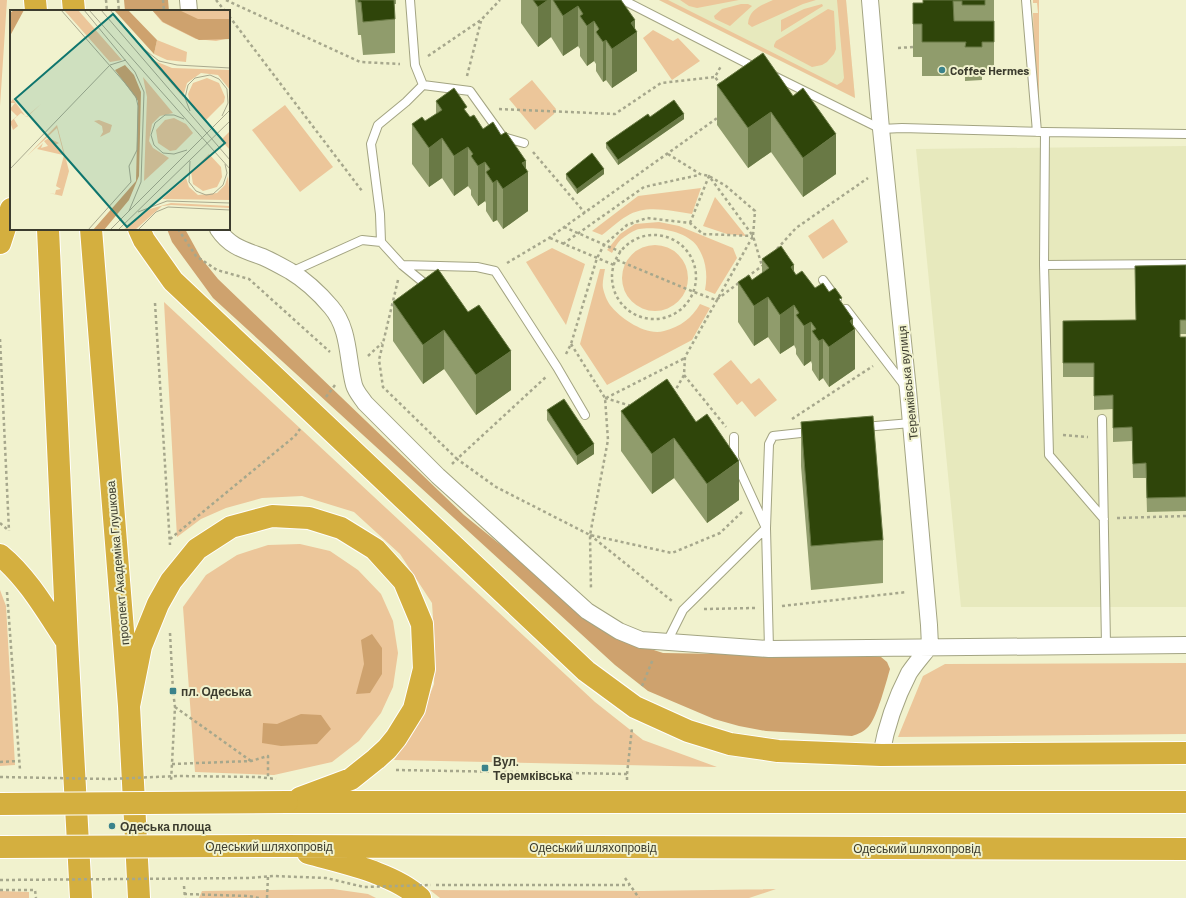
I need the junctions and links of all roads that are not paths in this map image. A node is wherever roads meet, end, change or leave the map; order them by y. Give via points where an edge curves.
1 (73, 0) edge
2 (188, 0) edge
3 (410, 0) edge
4 (623, 0) edge
5 (870, 0) edge
6 (1026, 0) edge
7 (74, 10) edge
8 (189, 10) edge
9 (423, 84) junction
10 (881, 129) junction
11 (1041, 132) junction
12 (1186, 134) edge
13 (524, 143) road end
14 (10, 212) edge
15 (48, 230) edge
16 (91, 230) edge
17 (139, 230) edge
18 (219, 230) edge
19 (381, 242) junction
20 (0, 243) edge
21 (1186, 264) edge
22 (402, 265) junction
23 (1044, 265) junction
24 (291, 272) junction
25 (823, 280) dead end
26 (437, 294) edge
27 (908, 390) junction
28 (585, 415) dead end
29 (1102, 419) dead end
30 (911, 423) junction
31 (858, 428) edge
32 (820, 431) edge
33 (734, 437) road end
34 (1104, 519) junction
35 (766, 528) junction
36 (0, 555) edge
37 (67, 642) junction
38 (668, 643) junction
39 (1106, 645) junction
40 (1186, 645) edge
41 (930, 646) junction
42 (769, 649) junction
43 (128, 706) junction
44 (1186, 753) edge
45 (881, 755) junction
46 (287, 802) junction
47 (1186, 802) edge
48 (0, 804) edge
49 (282, 846) junction
50 (0, 847) edge
51 (1186, 848) edge
52 (413, 892) edge
53 (81, 898) edge
54 (139, 898) edge

1 - 7 highway
2 - 8 street
3 - 9 lane via 415,65
4 - 10 lane
5 - 10 street, Теремківська вулиця
6 - 11 lane
9 - 13 lane via 470,91 503,137
9 - 19 lane via 378,125 371,144
10 - 11 lane
10 - 27 street, Теремківська вулиця
11 - 12 lane
11 - 23 lane
14 - 20 highway
15 - 37 highway
16 - 43 highway, проспект Академіка Глушкова
17 - 45 highway via 173,281 319,405 586,671 635,707 688,731 730,744 778,751
18 - 24 street via 223,237 239,249 265,258
19 - 22 lane
19 - 24 lane via 362,240
21 - 23 lane
22 - 26 lane
22 - 28 lane via 477,267 495,271
23 - 34 lane via 1049,455
24 - 38 street via 315,290 332,308 343,326 358,394 438,476 587,611 619,631 641,640
25 - 27 lane
27 - 30 street, Теремківська вулиця
29 - 34 lane
30 - 31 lane
30 - 41 street, Теремківська вулиця
32 - 35 lane via 773,436 769,444
33 - 35 lane via 734,458
34 - 39 lane
35 - 38 lane via 683,610
35 - 42 lane
36 - 37 highway via 29,585
37 - 53 highway
38 - 42 street
39 - 40 street
39 - 41 street
41 - 42 street
41 - 45 street via 910,672 895,707
43 - 46 highway via 141,646 158,604 171,581 197,549 231,527 272,516 309,518 341,528 375,549 404,581 422,624 424,669 414,709 396,738 382,754 351,779
43 - 54 highway, проспект Академіка Глушкова
44 - 45 highway
46 - 47 highway
46 - 48 highway, bridge
49 - 50 highway, Одеський шляхопровід, bridge
49 - 51 highway, Одеський шляхопровід
49 - 52 highway via 366,870

